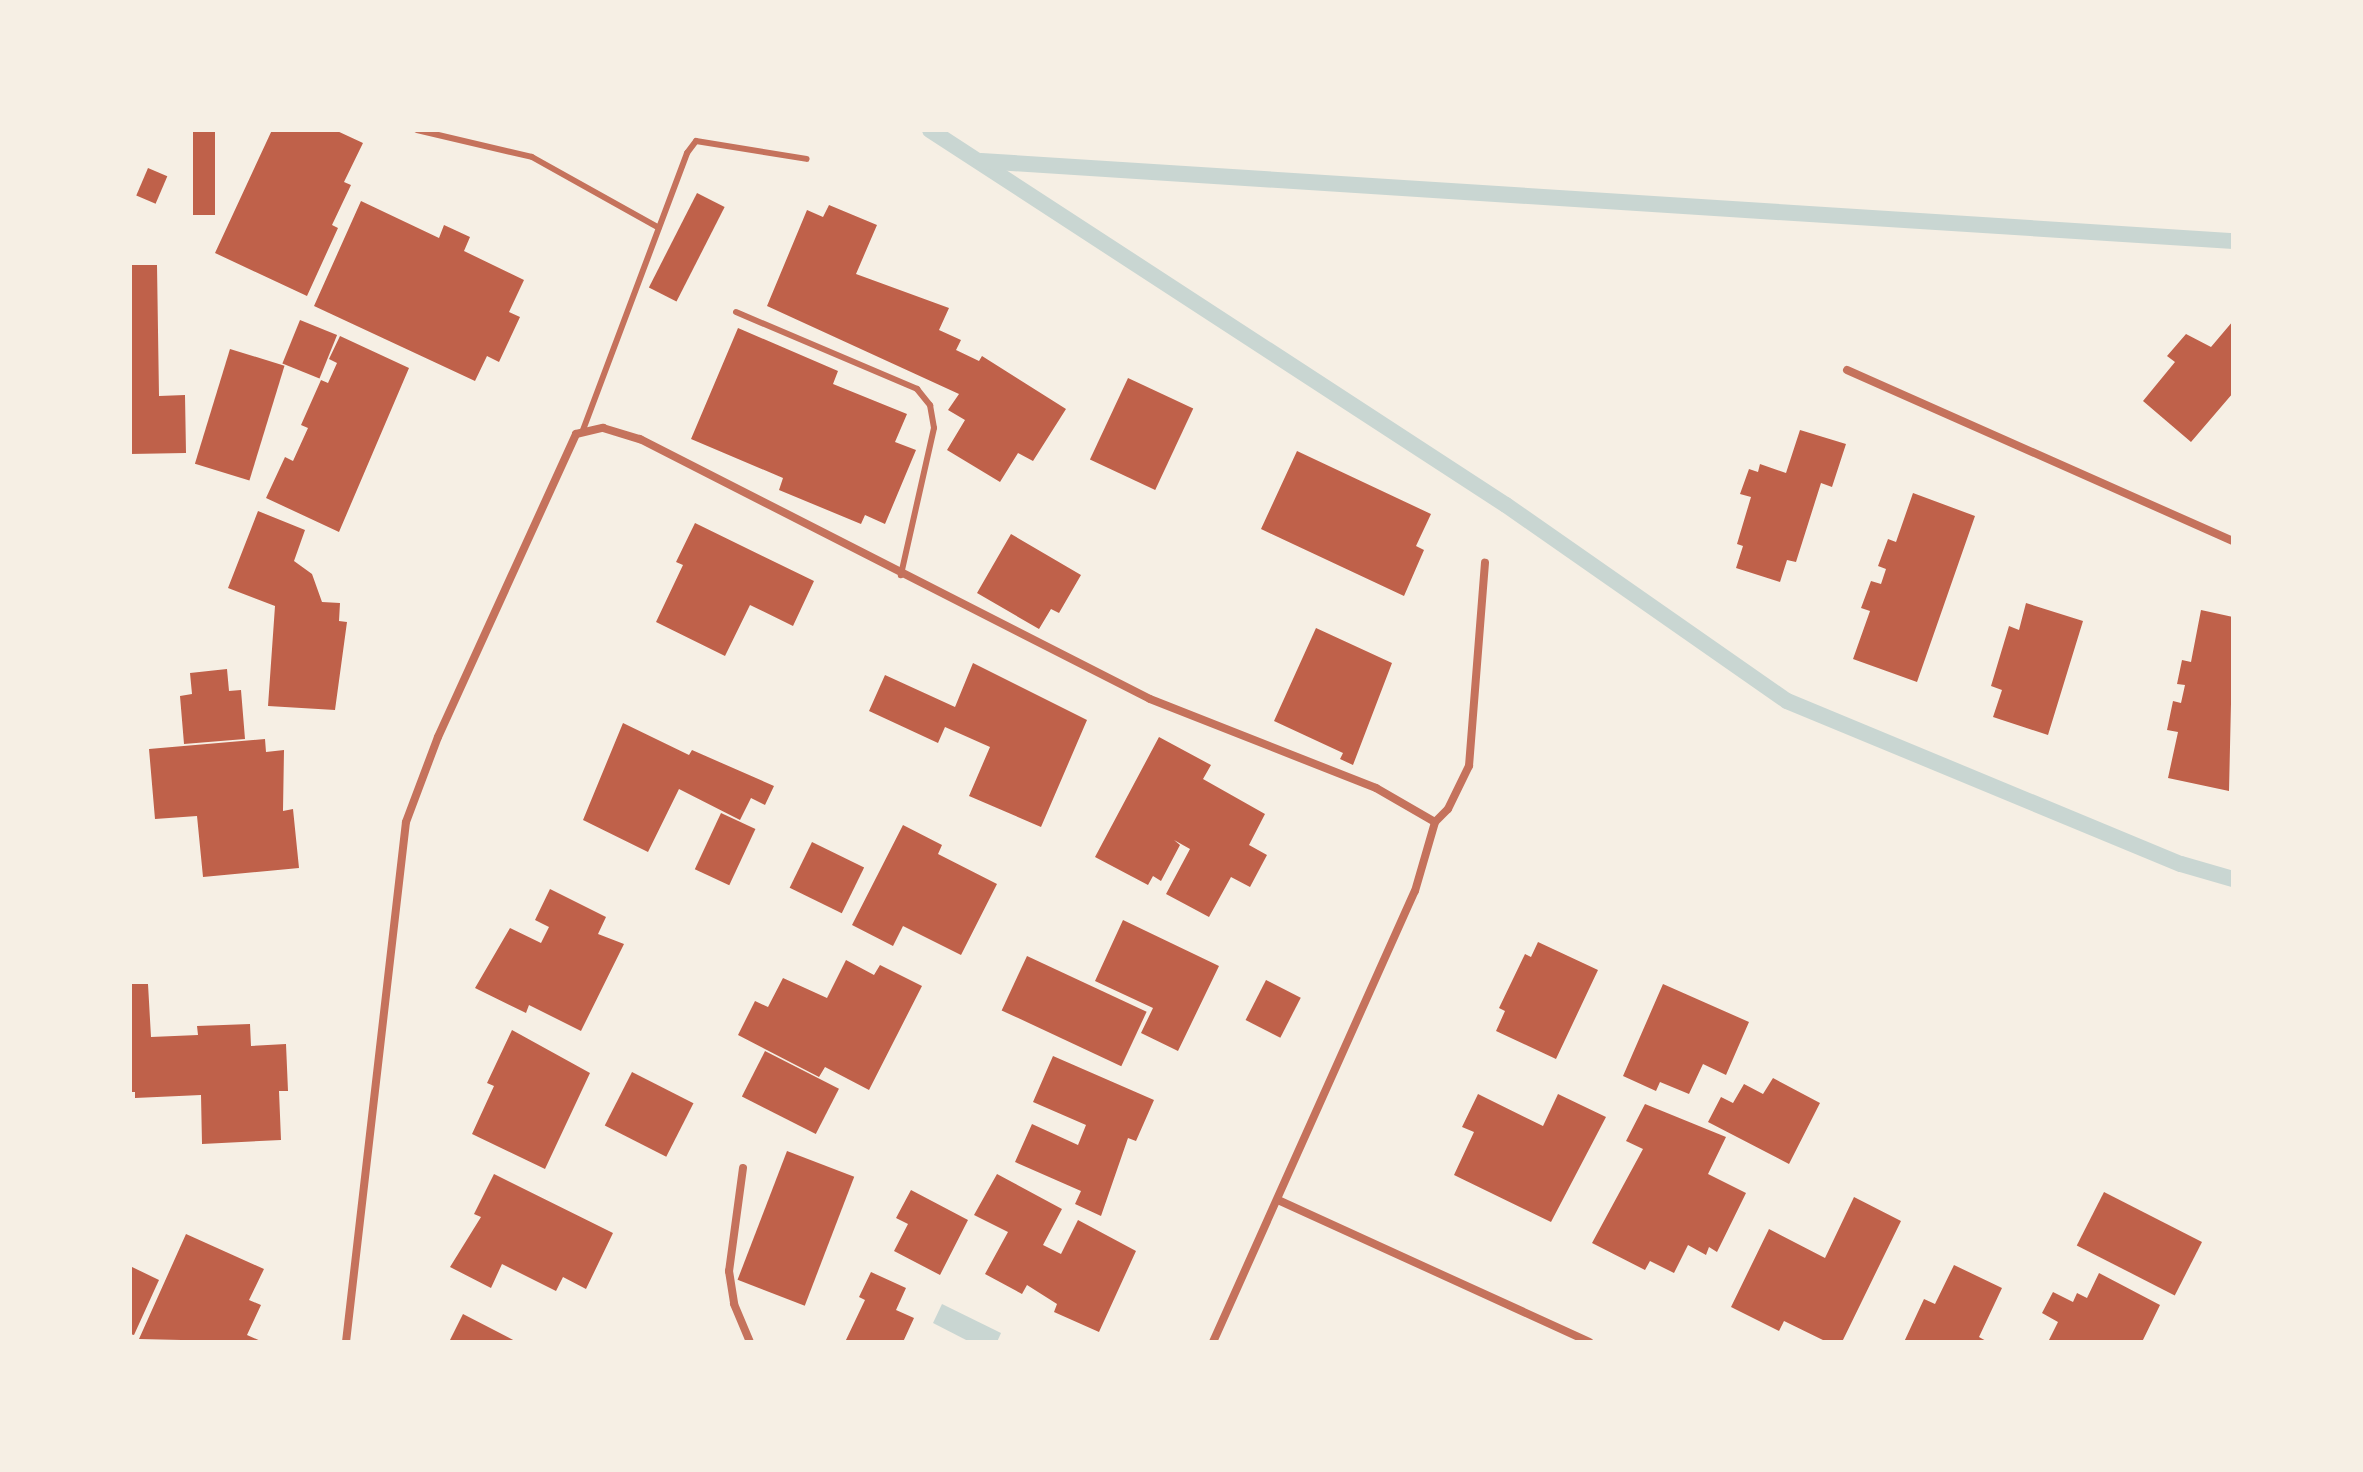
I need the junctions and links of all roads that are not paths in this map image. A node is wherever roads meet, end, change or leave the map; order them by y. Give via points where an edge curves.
1 (417, 130) edge
2 (807, 159) dead end
3 (659, 228) junction
4 (736, 312) dead end
5 (1847, 370) dead end
6 (583, 430) junction
7 (2233, 541) edge
8 (1485, 563) dead end
9 (901, 575) junction
10 (1435, 822) junction
11 (743, 1168) dead end
12 (1278, 1200) junction
13 (346, 1342) edge
14 (750, 1342) edge
15 (1213, 1342) edge
16 (1589, 1342) edge

1 - 3 lane via 532,157
2 - 3 lane via 696,141
3 - 6 lane
4 - 9 lane via 917,389 930,405 934,428
5 - 7 street
6 - 9 street via 614,429 640,439
6 - 13 street via 565,453 438,737 406,822
8 - 10 street via 1469,766 1448,809
9 - 10 street via 1150,699 1376,788
10 - 12 street via 1415,891
11 - 14 street via 729,1271 734,1304
12 - 15 street
12 - 16 street

